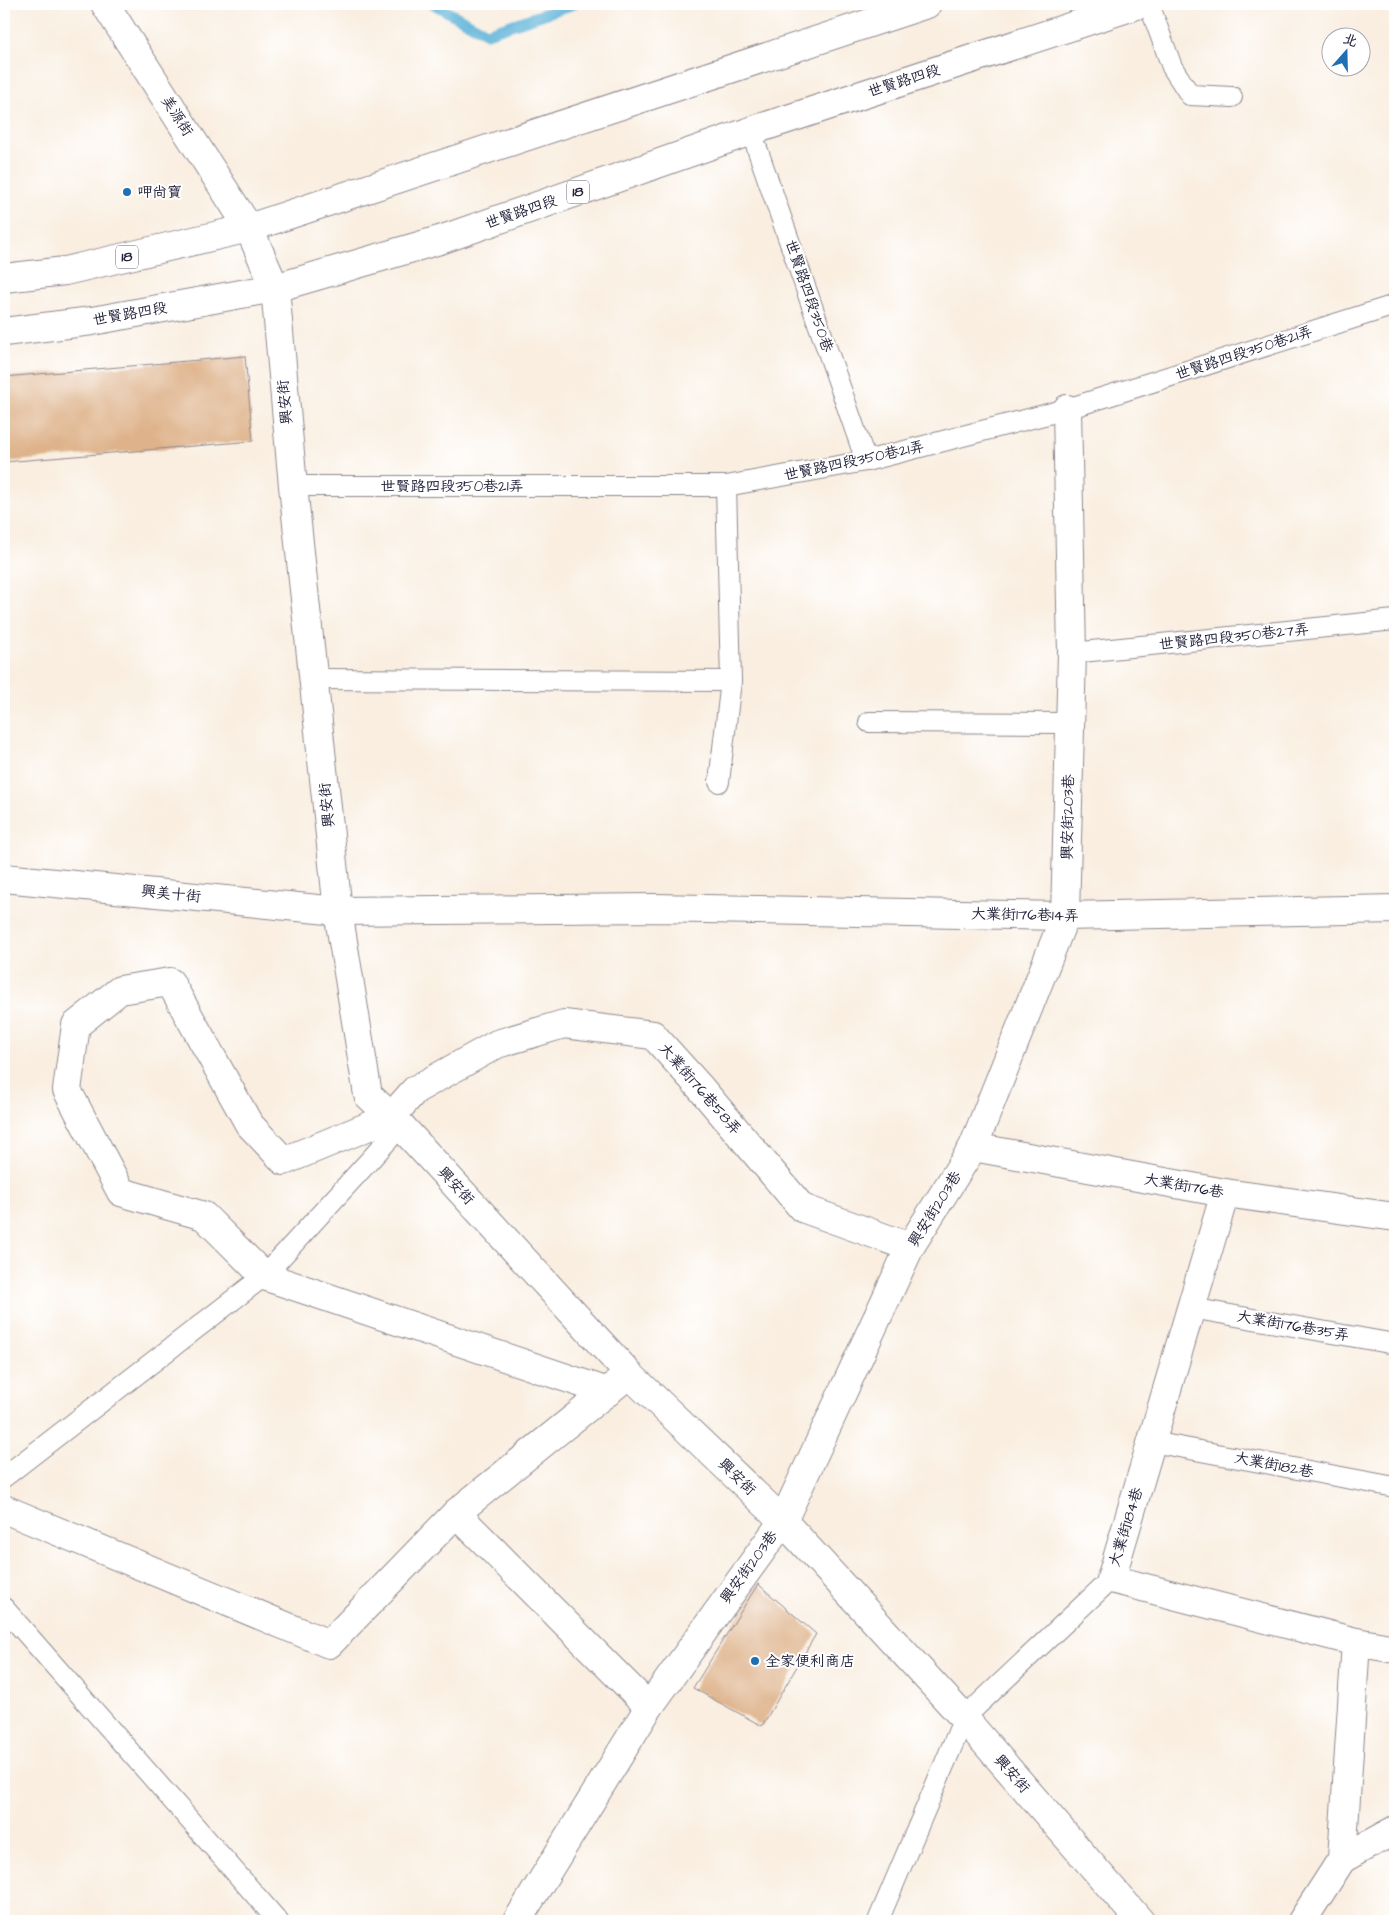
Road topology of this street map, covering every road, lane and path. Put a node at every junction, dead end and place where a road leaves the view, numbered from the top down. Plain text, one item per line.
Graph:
1 (105, 4) edge
2 (927, 4) edge
3 (1140, 4) edge
4 (1149, 4) edge
5 (1232, 97) dead end
6 (751, 131) junction
7 (249, 228) junction
8 (4, 278) edge
9 (275, 288) junction
10 (1395, 305) edge
11 (4, 332) edge
12 (1067, 409) junction
13 (866, 461) junction
14 (293, 486) junction
15 (726, 486) junction
16 (1395, 620) edge
17 (1072, 653) junction
18 (313, 679) junction
19 (731, 681) junction
20 (869, 722) dead end
21 (1070, 723) junction
22 (719, 782) dead end
23 (4, 878) edge
24 (654, 908) joint
25 (1395, 908) edge
26 (338, 911) junction
27 (1065, 916) junction
28 (396, 1122) junction
29 (973, 1148) junction
30 (1225, 1193) junction
31 (1395, 1216) edge
32 (910, 1247) junction
33 (264, 1276) junction
34 (1191, 1308) junction
35 (1395, 1344) edge
36 (629, 1374) junction
37 (608, 1392) junction
38 (1152, 1442) junction
39 (4, 1477) edge
40 (1395, 1487) edge
41 (4, 1509) edge
42 (456, 1512) junction
43 (782, 1521) junction
44 (1111, 1578) junction
45 (4, 1608) edge
46 (1356, 1642) junction
47 (1395, 1648) edge
48 (649, 1707) junction
49 (964, 1718) junction
50 (1395, 1830) edge
51 (1342, 1859) junction
52 (278, 1921) edge
53 (517, 1921) edge
54 (878, 1921) edge
55 (1140, 1921) edge
56 (1302, 1921) edge

1 - 7 street, 美源街
2 - 7 street, 18
3 - 6 street, 世賢路四段 / 18
4 - 5 lane
6 - 9 street, 世賢路四段 / 18
6 - 13 lane, 世賢路四段350巷
7 - 8 street, 18
7 - 9 street, 興安街
9 - 11 street, 世賢路四段 / 18
9 - 14 street, 興安街
10 - 12 lane, 世賢路四段350巷21弄
12 - 13 lane, 世賢路四段350巷21弄
12 - 17 street, 興安街203巷
13 - 15 lane, 世賢路四段350巷21弄
14 - 15 lane, 世賢路四段350巷21弄
14 - 18 street, 興安街
15 - 19 lane
16 - 17 lane, 世賢路四段350巷27弄
17 - 21 street, 興安街203巷
18 - 19 lane
18 - 26 street, 興安街
19 - 22 lane
20 - 21 lane
21 - 27 street, 興安街203巷
23 - 26 street, 興美十街
24 - 26 street, 興美十街
24 - 27 street, 大業街176巷14弄
25 - 27 street, 大業街176巷14弄
26 - 28 street, 興安街
27 - 29 street, 興安街203巷
28 - 32 street, 大業街176巷58弄
28 - 33 lane
28 - 33 street
28 - 36 street, 興安街
29 - 30 street, 大業街176巷
29 - 32 street, 興安街203巷
30 - 31 street, 大業街176巷
30 - 34 street, 大業街184巷
32 - 43 street, 興安街203巷
33 - 37 street
33 - 39 lane
34 - 35 lane, 大業街176巷35弄
34 - 38 street, 大業街184巷
36 - 37 street
36 - 43 street, 興安街
37 - 42 street
38 - 40 lane, 大業街182巷
38 - 44 street, 大業街184巷
41 - 42 street
42 - 48 street
43 - 48 street, 興安街203巷
43 - 49 street, 興安街
44 - 46 street, 大業街184巷
44 - 49 lane
45 - 52 lane
46 - 47 street, 大業街184巷
46 - 51 street
48 - 53 street, 興安街203巷
49 - 54 lane
49 - 55 street, 興安街
50 - 51 street
51 - 56 street

